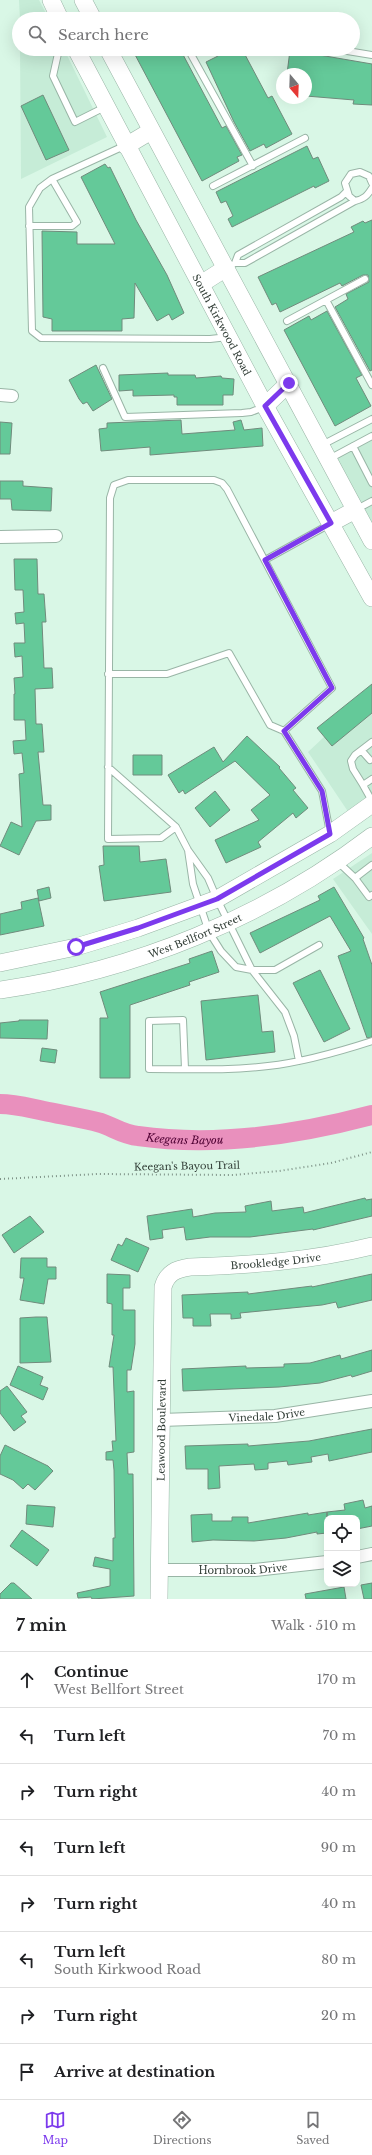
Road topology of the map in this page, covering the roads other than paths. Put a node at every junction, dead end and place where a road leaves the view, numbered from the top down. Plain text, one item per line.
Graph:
1 (50, 0) edge
2 (83, 0) edge
3 (56, 12) edge
4 (89, 12) edge
5 (360, 53) edge
6 (372, 55) edge
7 (57, 56) edge
8 (80, 56) edge
9 (112, 56) edge
10 (192, 56) edge
11 (106, 106) junction
12 (151, 131) junction
13 (305, 138) dead end
14 (126, 146) junction
15 (253, 166) junction
16 (52, 179) junction
17 (372, 183) edge
18 (213, 186) dead end
19 (372, 188) edge
20 (347, 191) junction
21 (355, 201) junction
22 (29, 226) junction
23 (231, 265) junction
24 (365, 279) dead end
25 (201, 284) junction
26 (326, 300) junction
27 (287, 321) dead end
28 (229, 337) junction
29 (104, 368) dead end
30 (289, 383) junction
31 (372, 385) edge
32 (265, 406) junction
33 (372, 419) edge
34 (372, 436) edge
35 (353, 446) junction
36 (326, 452) junction
37 (372, 483) edge
38 (372, 501) edge
39 (355, 510) junction
40 (331, 523) junction
41 (0, 536) edge
42 (56, 536) dead end
43 (372, 541) edge
44 (265, 560) junction
45 (372, 598) edge
46 (108, 674) junction
47 (284, 731) junction
48 (371, 745) edge
49 (362, 751) junction
50 (370, 760) dead end
51 (108, 767) junction
52 (372, 779) edge
53 (363, 785) junction
54 (372, 802) edge
55 (176, 827) junction
56 (330, 834) junction
57 (372, 836) edge
58 (188, 850) junction
59 (338, 861) junction
60 (370, 869) edge
61 (355, 878) junction
62 (372, 895) edge
63 (217, 899) junction
64 (200, 906) junction
65 (229, 923) junction
66 (209, 932) junction
67 (319, 945) dead end
68 (76, 947) junction
69 (0, 963) edge
70 (252, 970) junction
71 (82, 973) junction
72 (0, 990) edge
73 (372, 1041) edge
74 (298, 1061) junction
75 (184, 1069) junction
76 (372, 1246) edge
77 (179, 1269) joint
78 (372, 1401) edge
79 (161, 1420) junction
80 (372, 1554) edge
81 (360, 1556) edge
82 (324, 1562) edge
83 (159, 1570) junction
84 (159, 1599) edge

1 - 3 main road
2 - 4 main road
5 - 6 lane
7 - 11 lane
8 - 11 main road, South Kirkwood Road
9 - 12 main road
10 - 15 lane
11 - 14 main road, South Kirkwood Road
12 - 14 main road
12 - 23 main road
13 - 15 lane
14 - 16 lane
14 - 25 main road, South Kirkwood Road
15 - 18 lane
16 - 22 lane
16 - 22 lane
17 - 20 lane
19 - 21 lane
20 - 21 lane
20 - 23 lane
21 - 23 lane
22 - 28 lane
23 - 25 main road
23 - 30 main road
24 - 26 lane
25 - 28 main road, South Kirkwood Road
26 - 27 lane
26 - 31 lane
28 - 32 main road, South Kirkwood Road
29 - 32 lane
30 - 32 main road
30 - 36 main road
32 - 40 main road, South Kirkwood Road
33 - 36 lane
34 - 35 lane
35 - 36 lane
35 - 37 lane
36 - 39 main road
38 - 39 lane
39 - 40 main road
39 - 43 main road
40 - 44 lane
40 - 45 main road, South Kirkwood Road
41 - 42 street
44 - 46 lane
44 - 47 lane
46 - 47 lane
46 - 51 lane
47 - 56 lane
48 - 49 lane
49 - 50 lane
49 - 53 lane
51 - 55 lane
51 - 55 lane
52 - 53 lane
53 - 54 lane
54 - 56 main road
55 - 58 lane
56 - 63 main road
57 - 59 main road, West Bellfort Street
58 - 63 lane
58 - 64 lane
59 - 61 lane
59 - 65 main road, West Bellfort Street
60 - 61 lane
61 - 62 lane
63 - 64 main road
63 - 65 lane
64 - 66 lane
64 - 68 main road
65 - 66 main road, West Bellfort Street
65 - 70 lane
66 - 70 lane
66 - 71 main road, West Bellfort Street
67 - 70 lane
68 - 69 main road
68 - 71 main road
70 - 74 lane
71 - 72 main road, West Bellfort Street
73 - 74 lane
74 - 75 lane
75 - 75 lane
76 - 77 main road, Brookledge Drive
77 - 79 main road, Leawood Boulevard
78 - 79 street, Vinedale Drive
79 - 83 main road, Leawood Boulevard
80 - 81 street
82 - 83 street, Hornbrook Drive
83 - 84 main road, Leawood Boulevard

